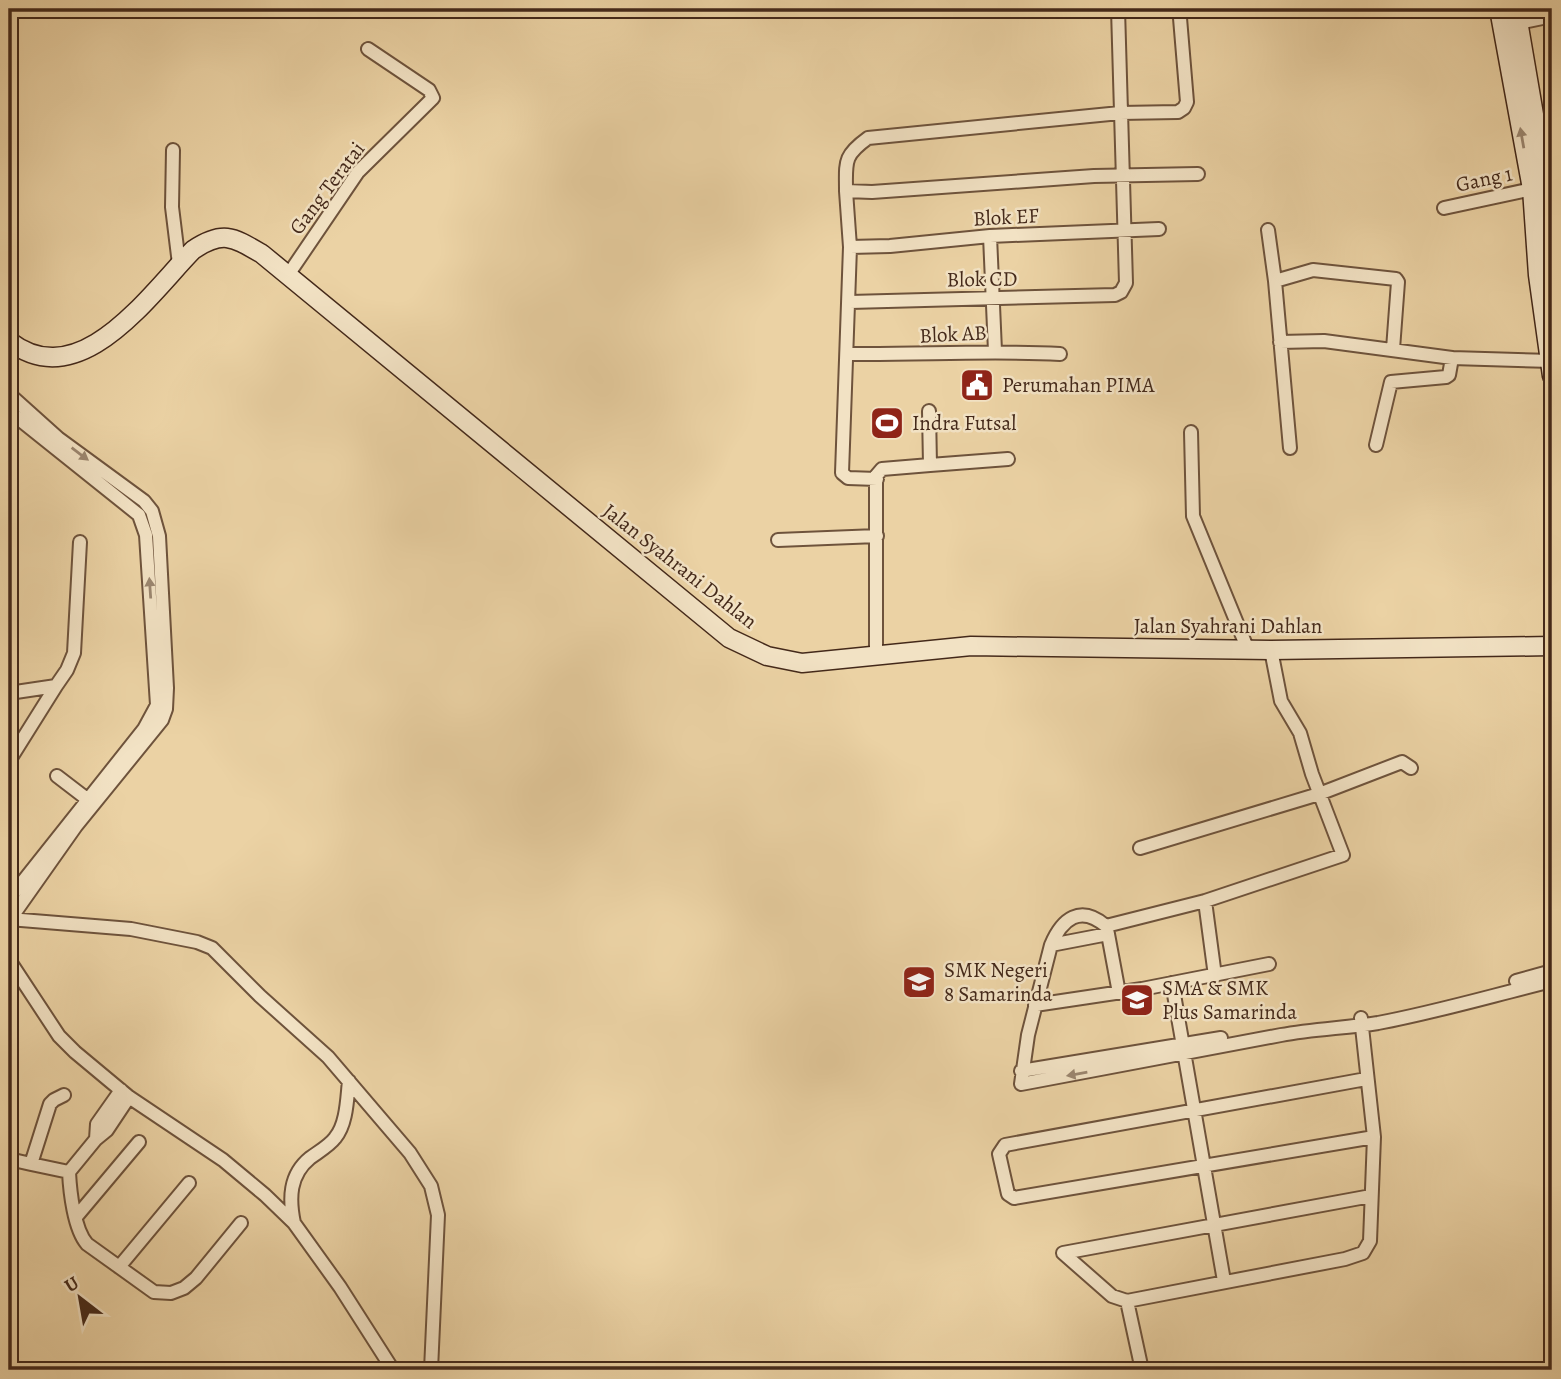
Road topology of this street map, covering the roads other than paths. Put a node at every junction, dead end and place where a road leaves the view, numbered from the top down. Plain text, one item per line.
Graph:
1 (1118, 9) edge
2 (1499, 9) edge
3 (1517, 16) edge
4 (1552, 16) edge
5 (1180, 18) dead end
6 (1514, 45) junction
7 (368, 50) dead end
8 (1120, 113) junction
9 (173, 150) dead end
10 (1198, 174) dead end
11 (1122, 176) junction
12 (1532, 189) junction
13 (846, 191) junction
14 (1444, 208) dead end
15 (1552, 220) edge
16 (1158, 229) dead end
17 (1268, 230) dead end
18 (1124, 232) junction
19 (990, 236) junction
20 (850, 247) junction
21 (179, 264) junction
22 (288, 275) junction
23 (1275, 281) junction
24 (991, 297) junction
25 (850, 302) junction
26 (9, 341) edge
27 (1280, 342) junction
28 (1393, 349) junction
29 (995, 351) junction
30 (848, 354) junction
31 (1060, 354) dead end
32 (1452, 358) junction
33 (1552, 366) edge
34 (9, 394) edge
35 (9, 411) edge
36 (929, 411) dead end
37 (1191, 432) dead end
38 (1376, 445) dead end
39 (1290, 448) dead end
40 (1008, 460) dead end
41 (930, 465) junction
42 (877, 479) junction
43 (877, 536) junction
44 (778, 540) dead end
45 (80, 542) dead end
46 (1552, 646) edge
47 (1248, 650) junction
48 (1271, 654) junction
49 (876, 657) junction
50 (56, 686) junction
51 (9, 693) edge
52 (9, 761) edge
53 (1411, 768) dead end
54 (57, 776) dead end
55 (1319, 794) junction
56 (87, 799) junction
57 (1140, 848) dead end
58 (9, 900) edge
59 (1205, 901) junction
60 (9, 920) edge
61 (1107, 930) junction
62 (1051, 945) junction
63 (9, 960) edge
64 (1269, 964) dead end
65 (1552, 971) edge
66 (1215, 975) junction
67 (1552, 981) edge
68 (1172, 983) junction
69 (1119, 993) junction
70 (1035, 1005) junction
71 (1361, 1022) junction
72 (1182, 1050) junction
73 (1366, 1079) junction
74 (349, 1080) junction
75 (125, 1093) junction
76 (64, 1095) dead end
77 (1194, 1110) junction
78 (1374, 1137) junction
79 (139, 1142) dead end
80 (9, 1159) edge
81 (31, 1164) junction
82 (1204, 1166) junction
83 (69, 1172) junction
84 (188, 1183) dead end
85 (1371, 1196) junction
86 (76, 1217) junction
87 (241, 1223) dead end
88 (294, 1223) junction
89 (1214, 1226) junction
90 (119, 1267) junction
91 (1224, 1281) junction
92 (1127, 1301) junction
93 (393, 1370) edge
94 (431, 1370) edge
95 (1142, 1370) edge

1 - 8 street
2 - 6 street
3 - 4 street
3 - 6 street
5 - 8 street
12 -> 6 street
6 - 15 street
7 - 22 street, Gang Teratai
8 - 11 street
8 - 13 street
9 - 21 street
10 - 11 street
11 - 13 street
11 - 18 street
12 - 14 street, Gang 1
12 - 33 street
13 - 20 street
16 - 18 street, Blok EF
17 - 23 street
18 - 19 street, Blok EF
18 - 24 street, Blok CD
19 - 20 street, Blok EF
19 - 24 street
20 - 25 street
21 - 22 street, Jalan Syahrani Dahlan
21 - 26 street, Jalan Syahrani Dahlan
22 - 49 street, Jalan Syahrani Dahlan
23 - 27 street
23 - 28 street
24 - 25 street, Blok CD
24 - 29 street
25 - 30 street
27 - 28 street
27 - 39 street
28 - 32 street
29 - 30 street, Blok AB
29 - 31 street, Blok AB
30 - 42 street
32 - 33 street
32 - 38 street
34 -> 60 street
56 -> 35 street
36 - 41 street
37 - 47 street
40 - 41 street
41 - 42 street
42 - 43 street
43 - 44 street
43 - 49 street
45 - 50 street
46 - 48 street, Jalan Syahrani Dahlan
47 - 48 street, Jalan Syahrani Dahlan
47 - 49 street, Jalan Syahrani Dahlan
48 - 55 street
50 - 51 street
50 - 52 street
53 - 55 street
54 - 56 street
55 - 57 street
55 - 59 street
56 - 58 street
59 - 61 street
59 - 66 street
60 - 74 street
61 - 62 street
61 - 62 street
61 - 69 street
62 - 70 street
63 - 75 street
64 - 66 street
65 - 71 street
66 - 68 street
67 - 71 street
68 - 69 street
68 - 72 street
69 - 70 street
70 - 72 street
71 - 72 street
71 - 73 street
72 - 77 street
73 - 77 street
73 - 78 street
74 - 88 street
74 - 94 street
75 - 83 street
75 - 88 street
76 - 81 street
77 - 82 street
77 - 82 street
78 - 82 street
78 - 85 street
79 - 86 street
80 - 81 street
81 - 83 street
82 - 89 street
83 - 86 street
84 - 90 street
85 - 89 street
85 - 91 street
86 - 90 street
87 - 90 street
88 - 93 street
89 - 91 street
89 - 92 street
91 - 92 street
92 - 95 street

